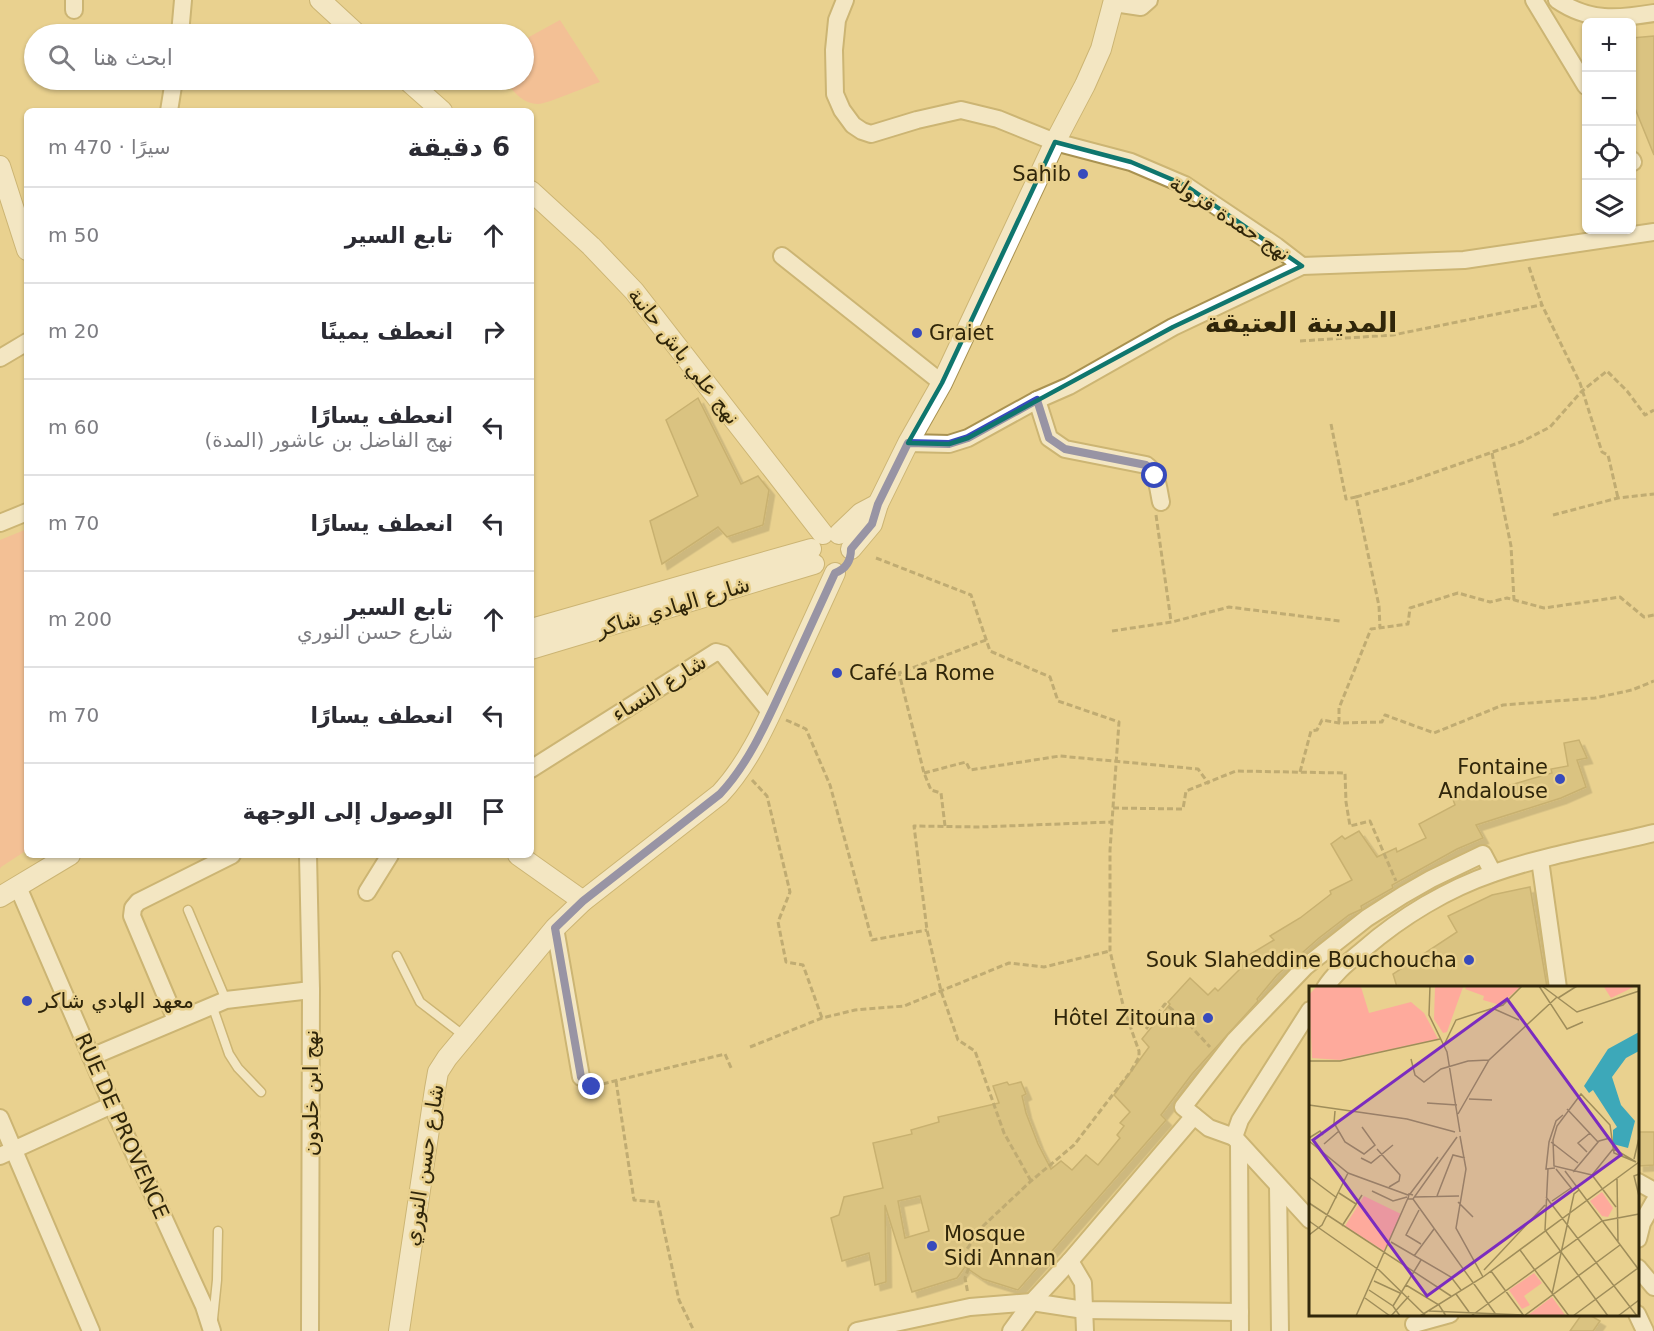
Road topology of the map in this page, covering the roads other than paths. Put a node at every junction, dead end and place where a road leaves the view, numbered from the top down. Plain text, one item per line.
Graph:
1 (183, 0) edge
2 (320, 0) edge
3 (845, 0) edge
4 (1149, 0) edge
5 (1534, 0) edge
6 (1557, 0) edge
7 (1114, 2) edge
8 (1654, 13) edge
9 (181, 24) edge
10 (346, 24) edge
11 (1582, 78) edge
12 (172, 90) edge
13 (418, 90) edge
14 (169, 108) edge
15 (439, 108) edge
16 (1055, 142) junction
17 (0, 166) edge
18 (534, 194) edge
19 (1654, 232) edge
20 (24, 241) edge
21 (782, 256) dead end
22 (1302, 266) junction
23 (24, 344) edge
24 (0, 358) edge
25 (942, 383) junction
26 (1037, 400) junction
27 (908, 443) junction
28 (1161, 502) road end
29 (24, 513) edge
30 (0, 523) edge
31 (827, 546) junction
32 (835, 573) junction
33 (534, 628) edge
34 (534, 648) edge
35 (771, 713) junction
36 (534, 767) edge
37 (1654, 833) edge
38 (65, 858) edge
39 (226, 858) edge
40 (308, 858) edge
41 (388, 858) edge
42 (522, 858) edge
43 (1540, 860) junction
44 (1493, 873) junction
45 (18, 887) junction
46 (367, 892) dead end
47 (0, 897) edge
48 (583, 901) junction
49 (188, 910) dead end
50 (555, 928) junction
51 (397, 956) dead end
52 (1305, 968) junction
53 (1328, 986) edge
54 (1558, 986) edge
55 (311, 990) junction
56 (219, 1002) junction
57 (1309, 1013) edge
58 (176, 1020) junction
59 (463, 1035) junction
60 (91, 1057) junction
61 (581, 1077) road end
62 (261, 1092) dead end
63 (112, 1105) junction
64 (1188, 1112) junction
65 (0, 1118) edge
66 (1237, 1140) junction
67 (7, 1154) edge
68 (1639, 1183) edge
69 (1278, 1186) junction
70 (1654, 1191) edge
71 (1654, 1202) edge
72 (1309, 1218) edge
73 (218, 1231) dead end
74 (1639, 1235) edge
75 (1070, 1261) junction
76 (1639, 1272) edge
77 (1654, 1287) edge
78 (1032, 1302) junction
79 (1084, 1310) junction
80 (1240, 1312) junction
81 (1441, 1316) edge
82 (1638, 1316) edge
83 (1410, 1323) edge
84 (212, 1328) edge
85 (91, 1331) edge
86 (310, 1331) edge
87 (399, 1331) edge
88 (857, 1331) edge
89 (1011, 1331) edge
90 (1085, 1331) edge
91 (1240, 1331) edge
92 (1280, 1331) edge
93 (1645, 1331) edge

1 - 9 street
2 - 10 street
3 - 16 street, نهج حمدة قزولة
4 - 7 street
5 - 11 street
6 - 8 street
7 - 16 street, شارع حسن النوري
12 - 14 street
13 - 15 street
16 - 22 street, نهج حمدة قزولة
16 - 25 street, شارع حسن النوري
17 - 20 street
18 - 31 street, نهج علي باش حانبة
19 - 22 street
21 - 25 street
22 - 26 street
23 - 24 street
25 - 27 street, شارع حسن النوري
26 - 27 street
26 - 28 street
27 - 31 street, شارع حسن النوري
29 - 30 street
31 - 32 street
31 - 32 street, شارع حسن النوري
31 - 33 street, شارع الهادي شاكر
31 - 34 street, شارع الهادي شاكر
32 - 35 street, شارع حسن النوري
35 - 36 street, شارع النساء
35 - 48 street, شارع حسن النوري
37 - 43 street
38 - 45 street
39 - 58 street
40 - 55 street, نهج ابن خلدون
41 - 46 street
42 - 48 street
43 - 44 street
43 - 54 street
44 - 52 street
44 - 53 street
45 - 47 street
45 - 60 street, RUE DE PROVENCE
48 - 50 street, شارع حسن النوري
49 - 56 lane
50 - 59 street, شارع حسن النوري
50 - 61 street
51 - 59 lane
52 - 53 street
52 - 64 street
55 - 56 street
55 - 86 street, نهج ابن خلدون
56 - 58 street
56 - 62 lane
57 - 66 street
58 - 60 street
59 - 87 street, شارع حسن النوري
60 - 63 street, RUE DE PROVENCE
63 - 67 street
63 - 84 street, RUE DE PROVENCE
64 - 66 street
64 - 75 street
65 - 67 street
66 - 69 street
66 - 80 street
67 - 85 street
68 - 70 street
69 - 72 street
69 - 92 street
71 - 74 street
73 - 84 lane
75 - 78 street
75 - 79 street
76 - 77 street
78 - 79 street
78 - 88 street
78 - 89 street
79 - 80 street
79 - 90 street
80 - 91 street
81 - 83 street
82 - 93 street

